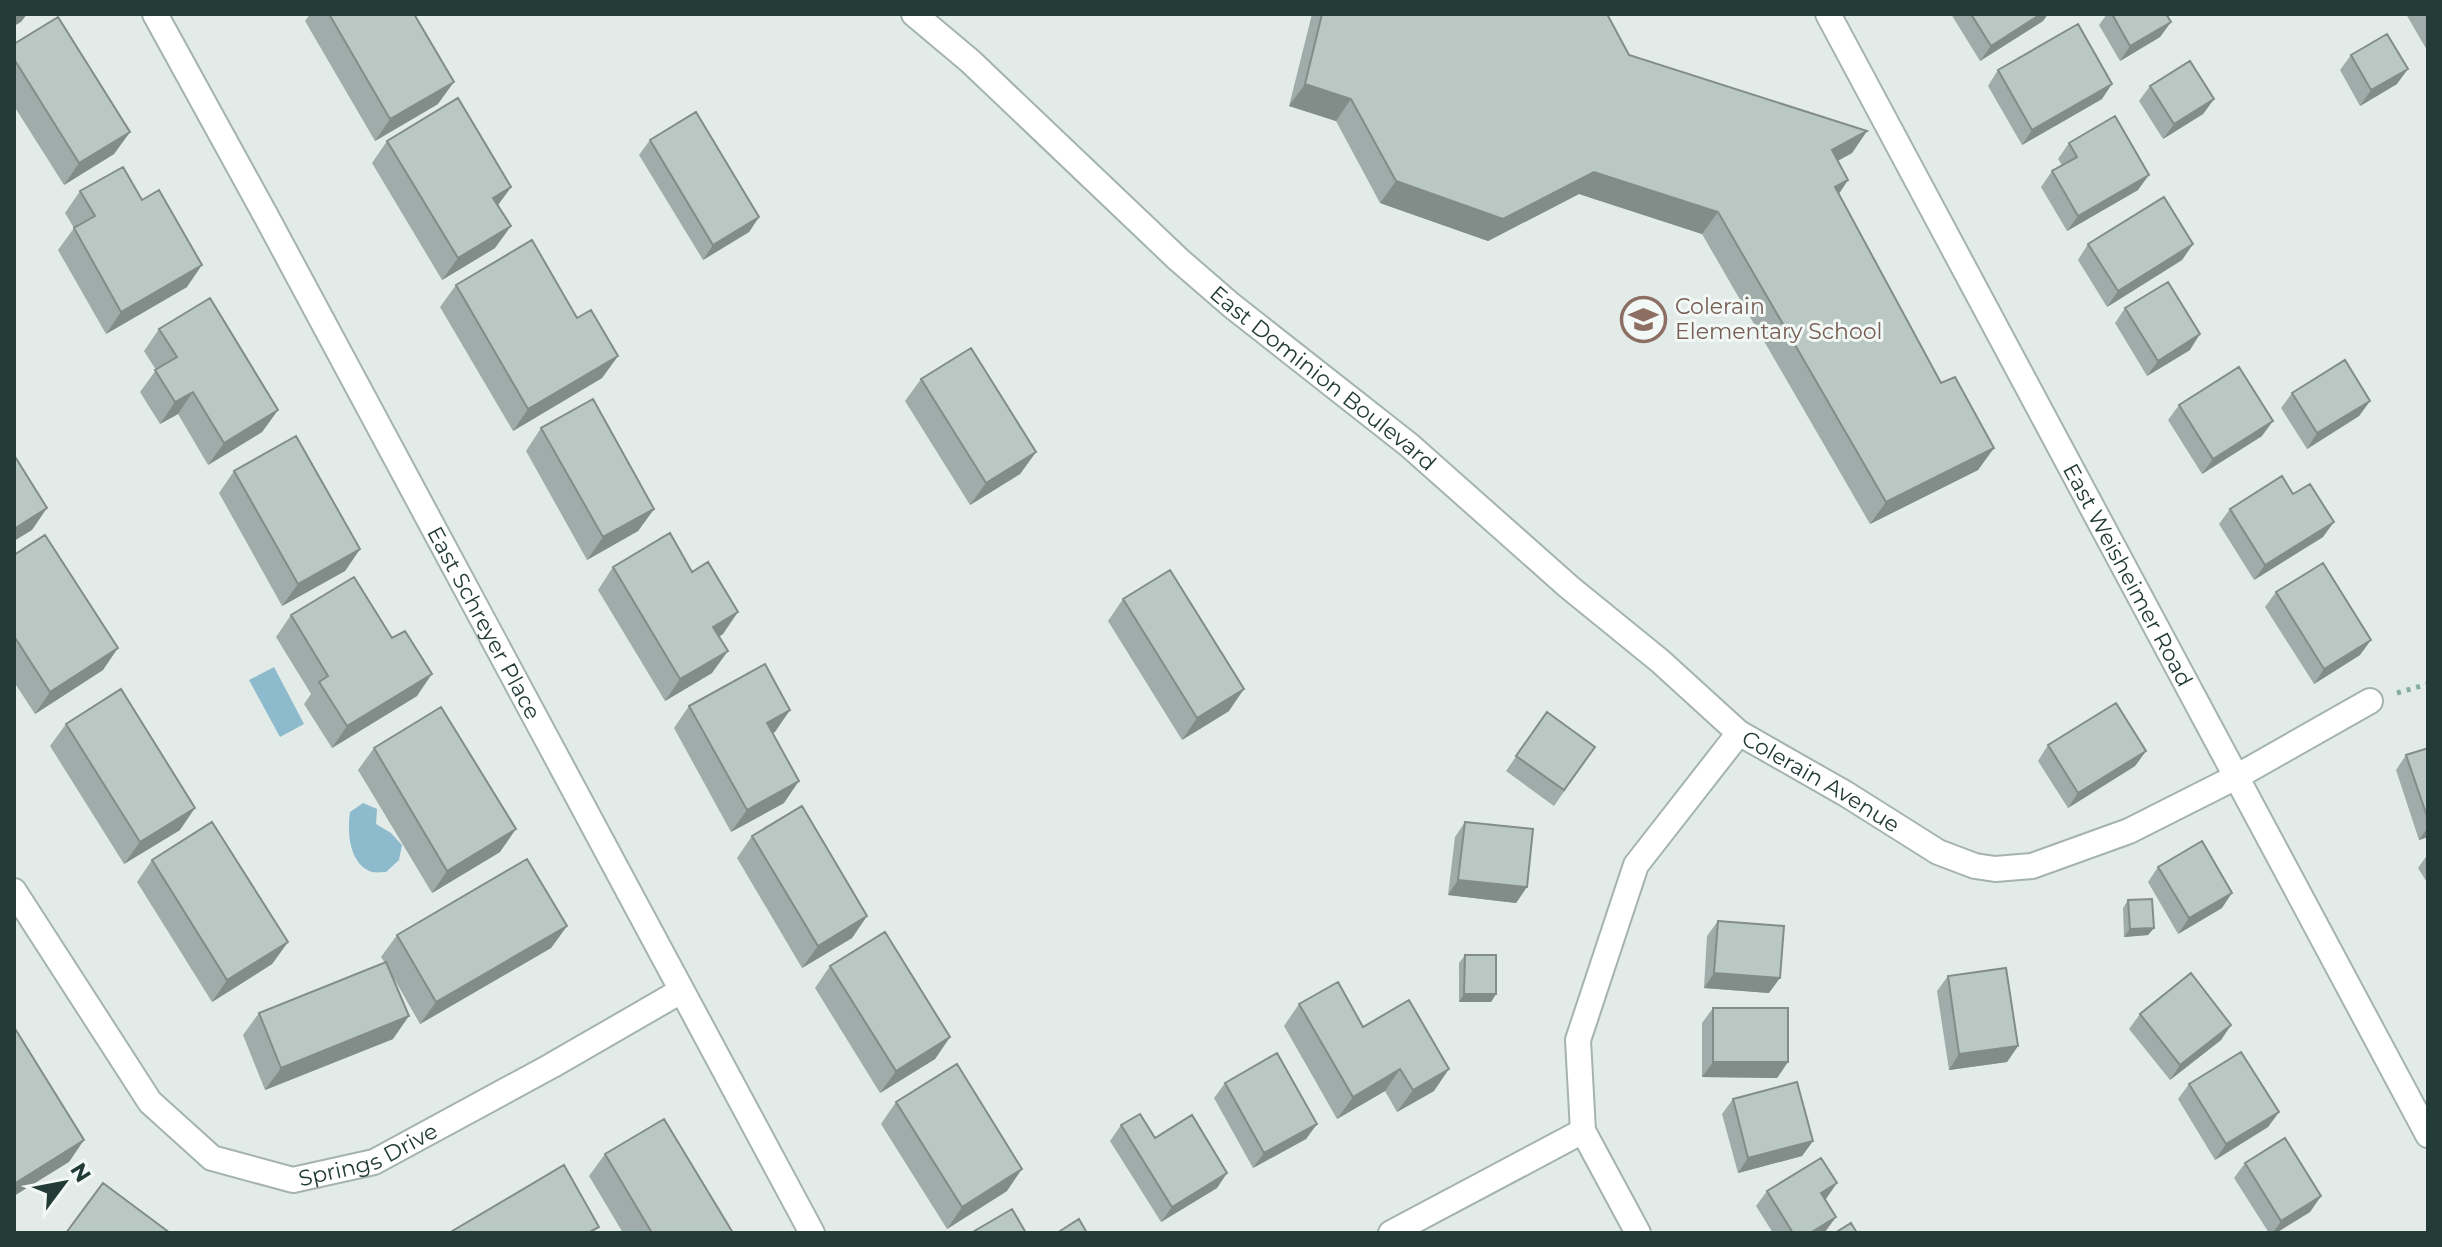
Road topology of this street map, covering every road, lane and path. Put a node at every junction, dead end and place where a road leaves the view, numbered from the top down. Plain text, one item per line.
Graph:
1 (155, 14) edge
2 (914, 14) edge
3 (1828, 14) edge
4 (2370, 701) dead end
5 (1739, 733) junction
6 (2236, 777) junction
7 (14, 891) edge
8 (681, 991) junction
9 (1583, 1131) junction
10 (2428, 1135) edge
11 (812, 1233) edge
12 (1391, 1233) edge
13 (1638, 1233) edge

1 - 8 street, East Schreyer Place
2 - 5 street, East Dominion Boulevard
3 - 6 street, East Weisheimer Road
4 - 6 street, Colerain Avenue
5 - 6 street, Colerain Avenue
5 - 9 street, Colerain Avenue
6 - 10 street, East Weisheimer Road
7 - 8 street, Springs Drive
8 - 11 street, East Schreyer Place
9 - 12 street
9 - 13 street

